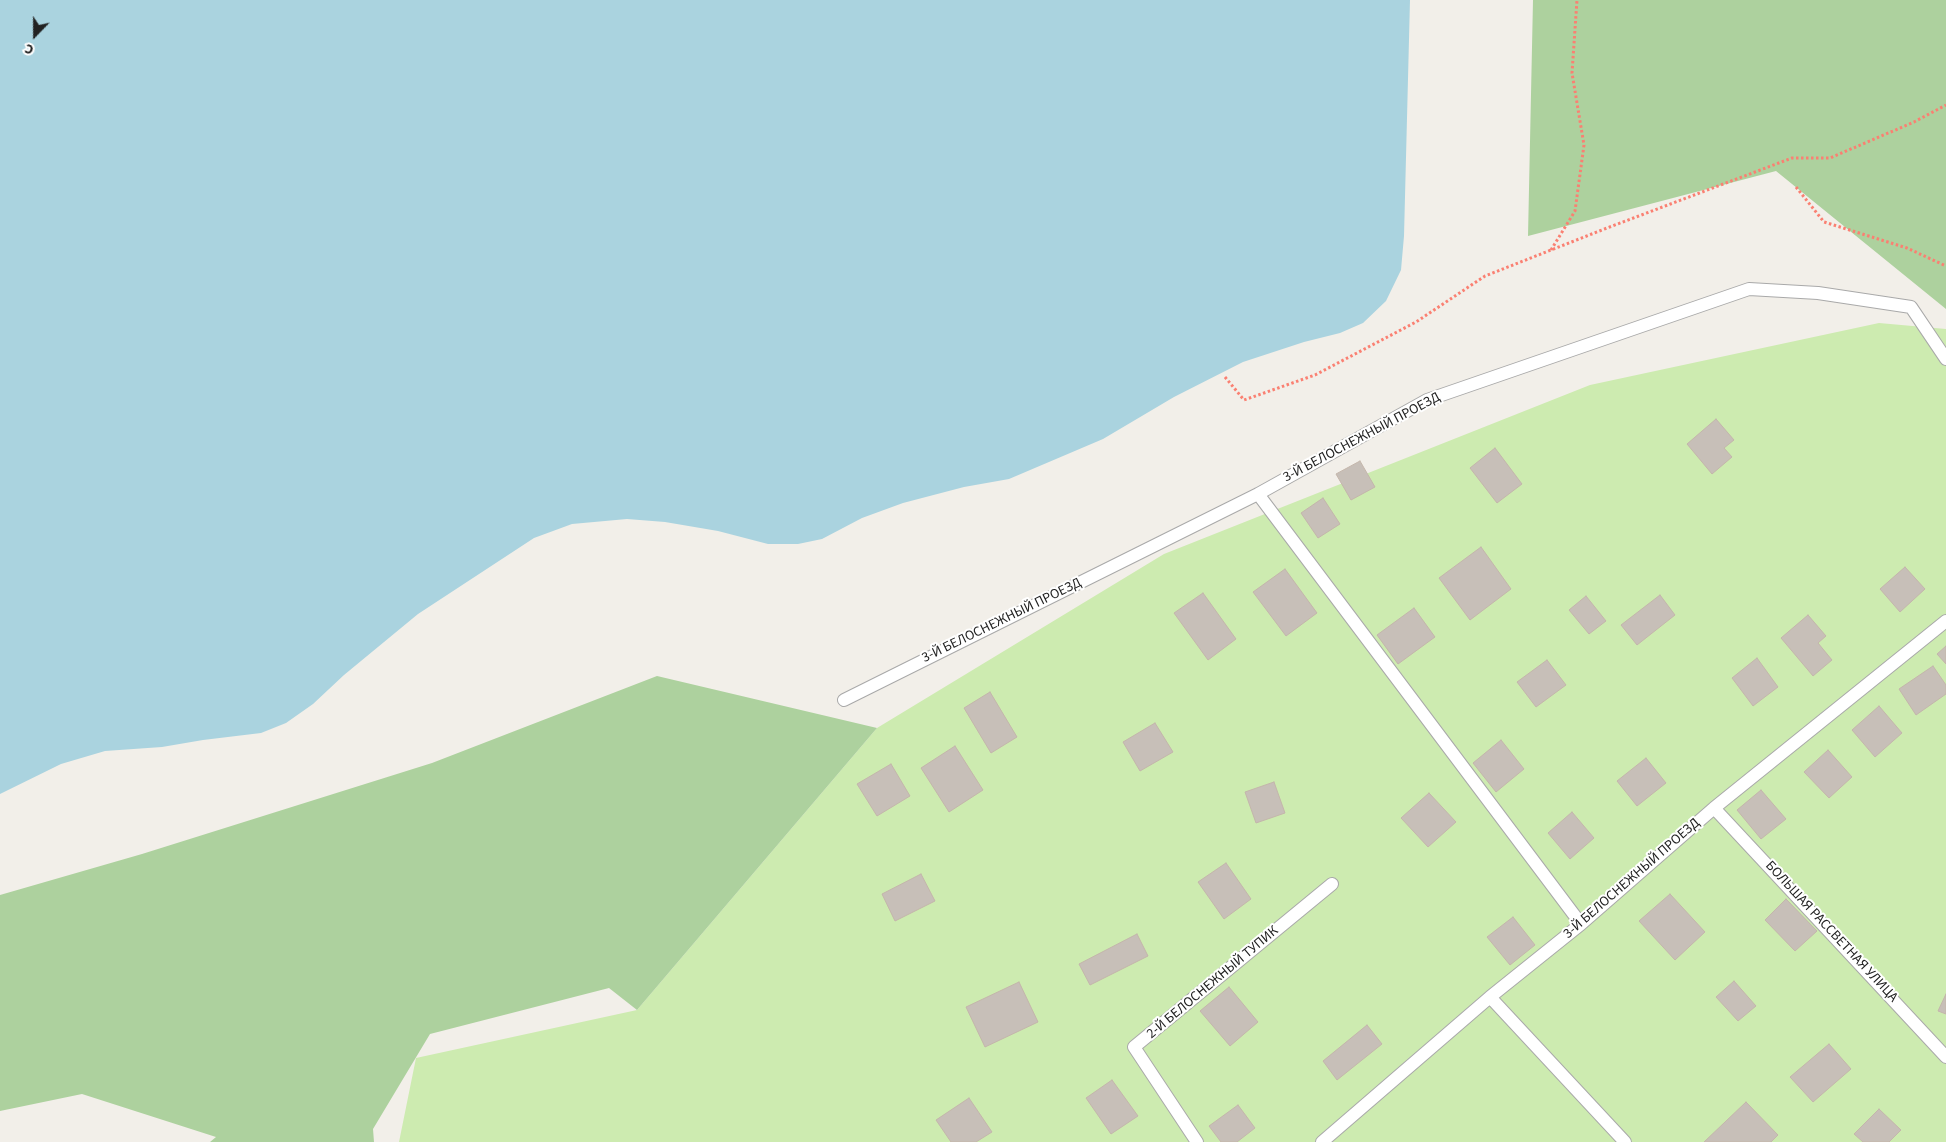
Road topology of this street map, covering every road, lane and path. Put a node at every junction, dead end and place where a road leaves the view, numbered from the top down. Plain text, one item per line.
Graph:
1 (1577, 0) edge
2 (1946, 105) edge
3 (1796, 187) dead end
4 (1550, 251) junction
5 (1946, 266) edge
6 (1946, 358) edge
7 (1225, 377) dead end
8 (1258, 494) junction
9 (1946, 620) edge
10 (844, 700) dead end
11 (1714, 808) junction
12 (1332, 884) dead end
13 (1581, 924) junction
14 (1490, 997) junction
15 (1946, 1057) edge
16 (1197, 1142) edge
17 (1322, 1142) edge
18 (1625, 1142) edge

1 - 4 path
2 - 4 path
3 - 5 path
4 - 7 path
6 - 8 lane, 3-Й БЕЛОСНЕЖНЫЙ ПРОЕЗД
8 - 10 lane, 3-Й БЕЛОСНЕЖНЫЙ ПРОЕЗД
8 - 13 lane
9 - 11 lane, 3-Й БЕЛОСНЕЖНЫЙ ПРОЕЗД
11 - 13 lane, 3-Й БЕЛОСНЕЖНЫЙ ПРОЕЗД
11 - 15 lane, БОЛЬШАЯ РАССВЕТНАЯ УЛИЦА
12 - 16 lane, 2-Й БЕЛОСНЕЖНЫЙ ТУПИК
13 - 14 lane, 3-Й БЕЛОСНЕЖНЫЙ ПРОЕЗД
14 - 17 lane, 3-Й БЕЛОСНЕЖНЫЙ ПРОЕЗД
14 - 18 lane

